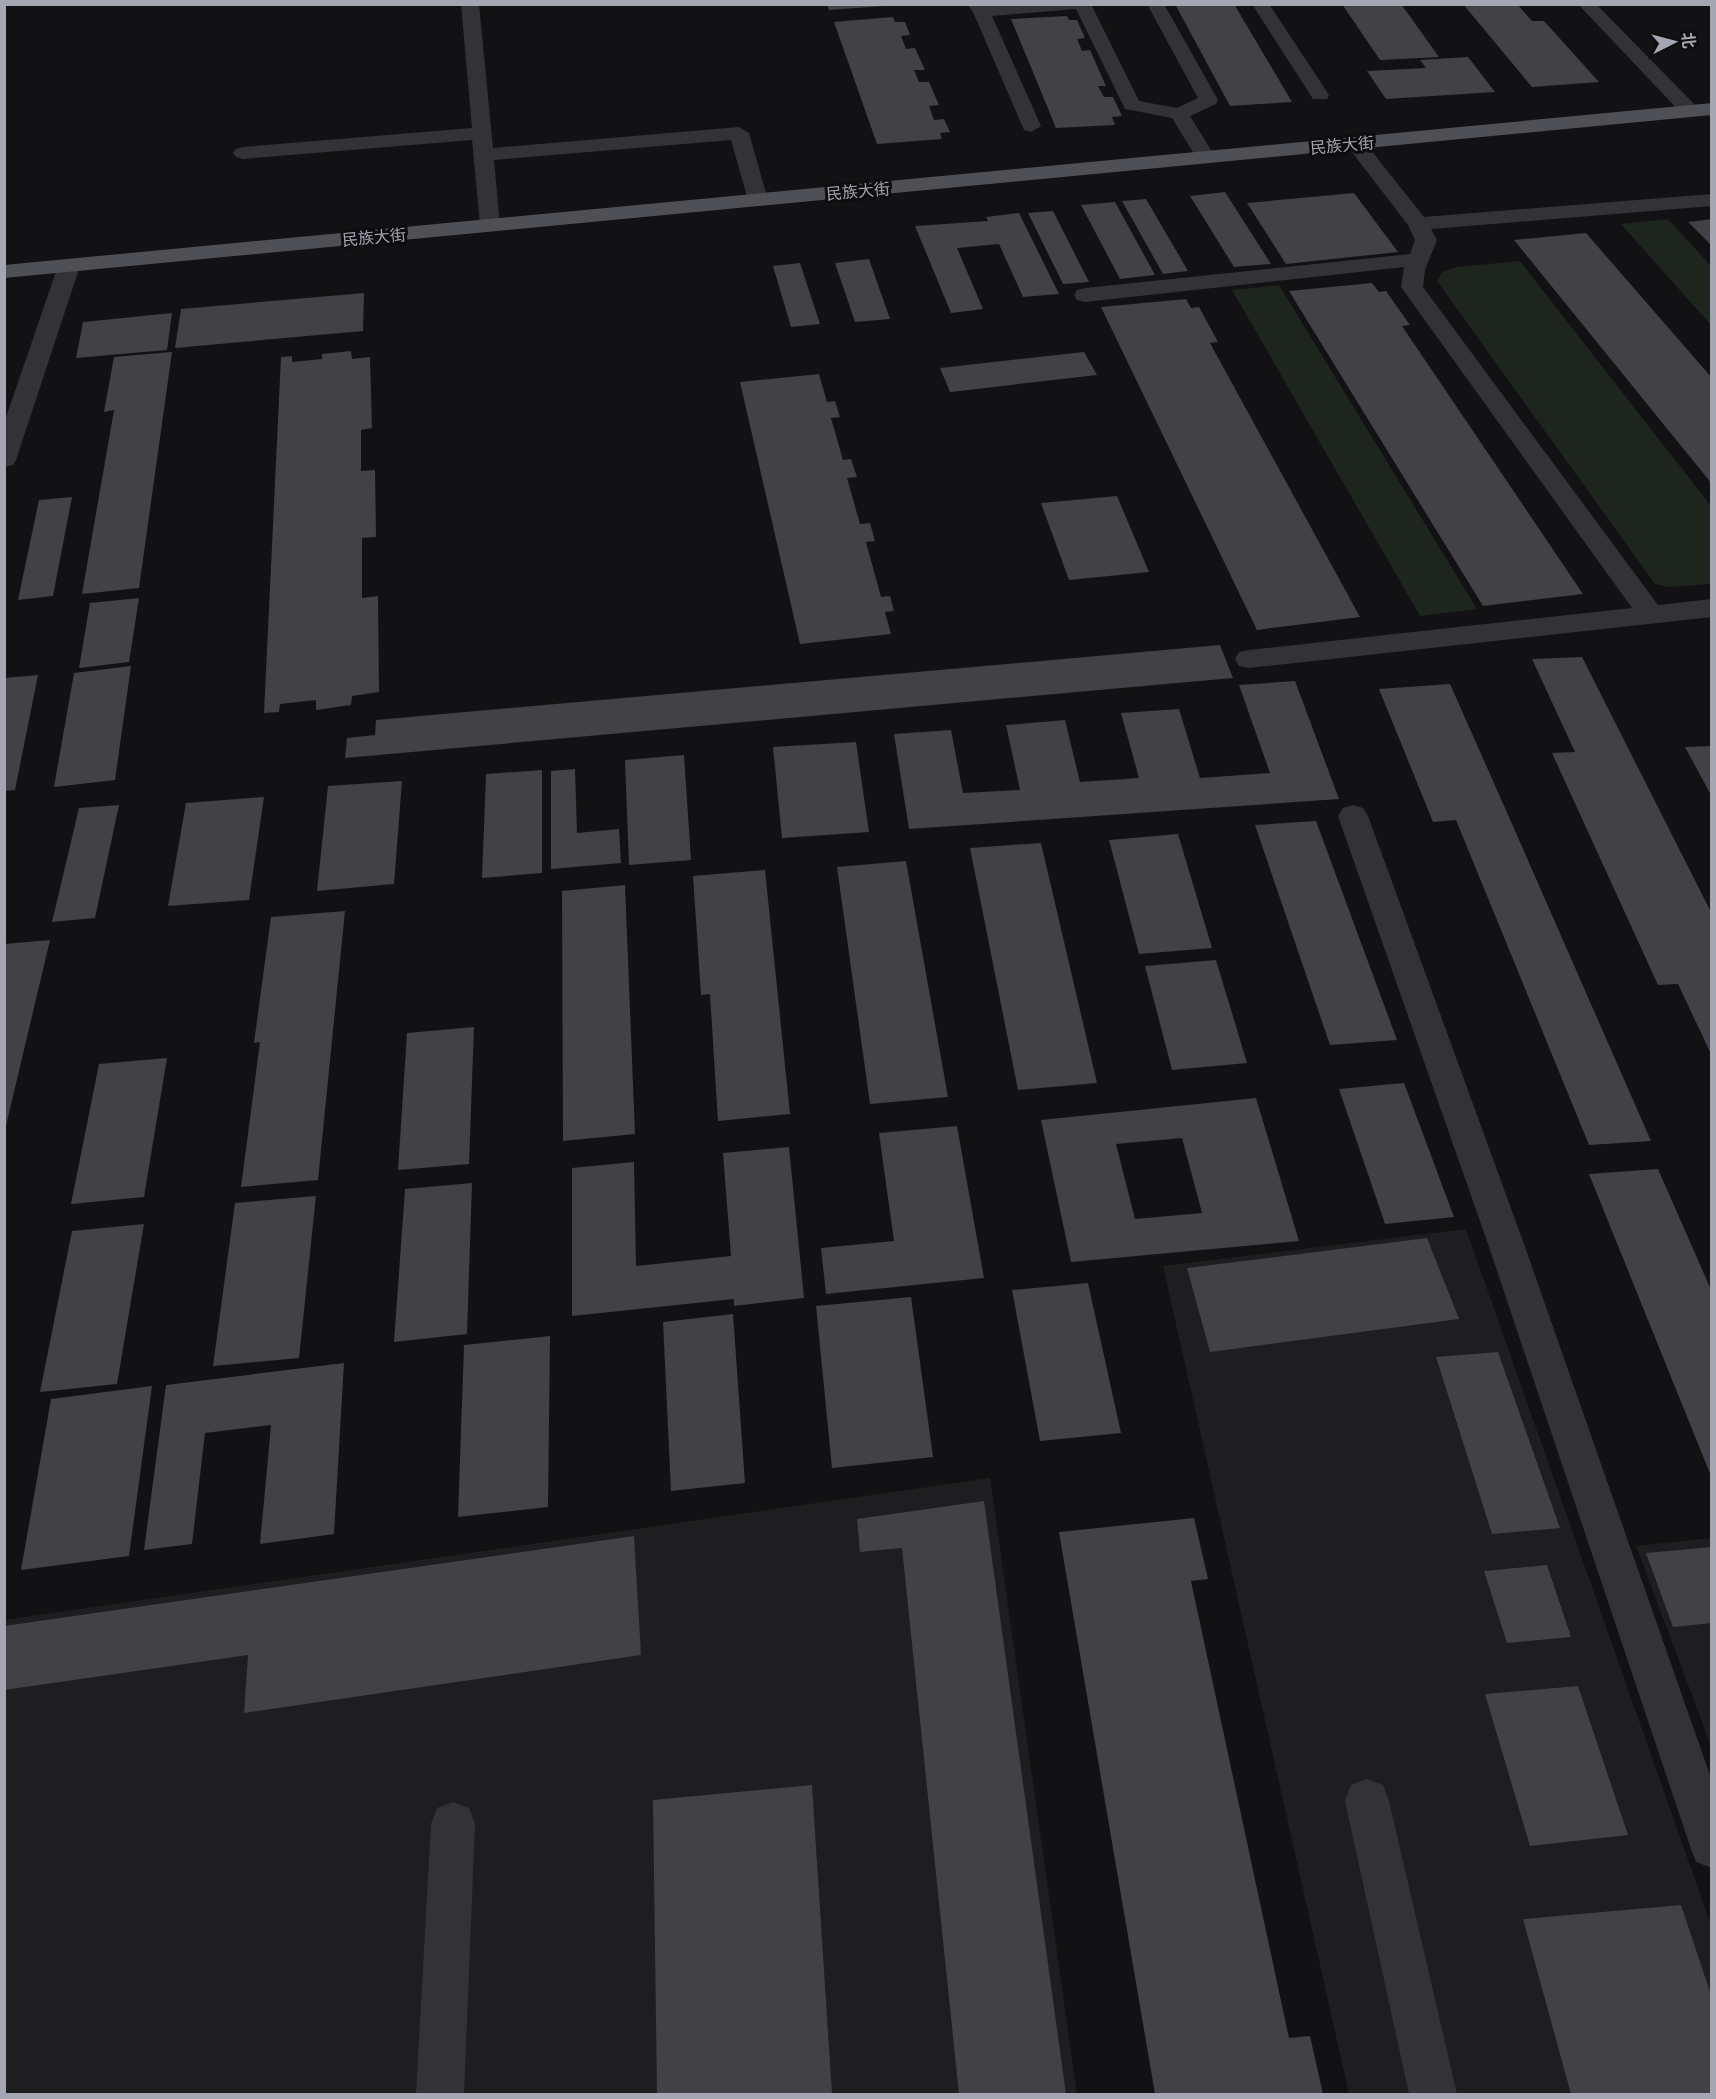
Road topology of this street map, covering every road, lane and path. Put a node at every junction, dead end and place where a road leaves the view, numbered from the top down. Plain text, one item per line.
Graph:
1 (470, 4) edge
2 (1080, 4) edge
3 (1155, 4) edge
4 (1260, 4) edge
5 (1586, 4) edge
6 (978, 8) edge
7 (1320, 95) dead end
8 (1712, 110) edge
9 (1690, 111) junction
10 (1179, 114) junction
11 (1030, 126) dead end
12 (482, 133) junction
13 (1355, 143) junction
14 (243, 153) dead end
15 (483, 155) junction
16 (1206, 158) junction
17 (758, 200) junction
18 (1712, 200) edge
19 (1418, 224) junction
20 (490, 225) junction
21 (1419, 259) junction
22 (69, 266) junction
23 (4, 272) edge
24 (1085, 295) dead end
25 (4, 460) edge
26 (1712, 608) edge
27 (1651, 615) junction
28 (1249, 659) dead end
29 (1353, 816) dead end
30 (1367, 1801) dead end
31 (453, 1824) dead end
32 (1712, 1846) edge
33 (440, 2094) edge
34 (1433, 2094) edge

1 - 12 street
2 - 6 street
2 - 10 street
3 - 10 street
4 - 7 street
5 - 9 street
6 - 11 street
8 - 9 main road, 民族大街
9 - 13 main road, 民族大街
10 - 16 street
12 - 14 street
12 - 15 street
13 - 16 main road, 民族大街
13 - 19 street
15 - 17 street
15 - 20 street
16 - 17 main road, 民族大街
17 - 20 main road, 民族大街
18 - 19 street
19 - 21 street
20 - 22 main road, 民族大街
21 - 24 street
21 - 27 street
22 - 23 main road, 民族大街
22 - 25 street
26 - 27 street
27 - 28 street
29 - 32 street
30 - 34 street
31 - 33 street

